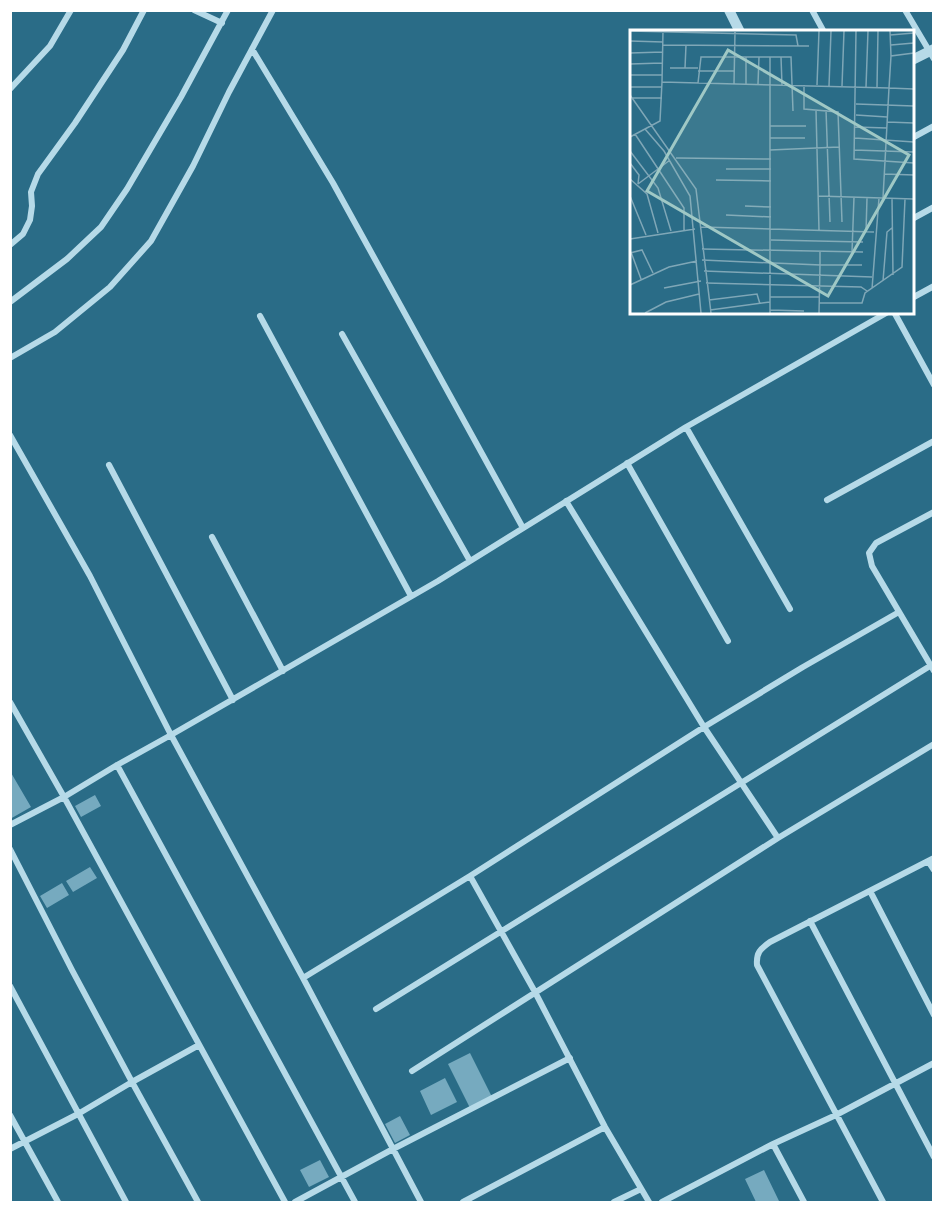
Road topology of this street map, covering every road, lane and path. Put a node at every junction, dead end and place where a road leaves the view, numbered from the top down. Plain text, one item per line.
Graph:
1 (71, 10) edge
2 (144, 10) edge
3 (194, 10) edge
4 (228, 10) edge
5 (273, 10) edge
6 (729, 10) edge
7 (812, 10) edge
8 (905, 10) edge
9 (222, 23) junction
10 (739, 30) edge
11 (823, 30) edge
12 (252, 49) junction
13 (932, 53) edge
14 (914, 59) edge
15 (10, 90) edge
16 (933, 126) edge
17 (914, 137) edge
18 (933, 207) edge
19 (914, 218) edge
20 (10, 245) edge
21 (933, 286) edge
22 (914, 297) edge
23 (10, 302) edge
24 (884, 314) edge
25 (895, 314) edge
26 (260, 316) dead end
27 (342, 334) dead end
28 (10, 358) edge
29 (933, 364) edge
30 (925, 369) junction
31 (933, 385) edge
32 (686, 427) junction
33 (10, 435) edge
34 (933, 441) edge
35 (627, 463) junction
36 (109, 465) dead end
37 (827, 500) dead end
38 (566, 501) junction
39 (933, 512) edge
40 (523, 528) junction
41 (212, 537) dead end
42 (470, 561) junction
43 (411, 596) junction
44 (790, 609) dead end
45 (899, 612) junction
46 (728, 641) dead end
47 (932, 669) edge
48 (283, 671) junction
49 (233, 700) junction
50 (10, 702) edge
51 (704, 727) junction
52 (171, 735) junction
53 (933, 744) edge
54 (117, 765) junction
55 (742, 783) junction
56 (64, 797) junction
57 (10, 825) edge
58 (778, 838) junction
59 (10, 849) edge
60 (931, 859) edge
61 (933, 870) edge
62 (470, 876) junction
63 (870, 891) junction
64 (810, 921) junction
65 (501, 933) junction
66 (303, 978) junction
67 (10, 986) edge
68 (535, 992) junction
69 (376, 1009) dead end
70 (933, 1015) edge
71 (199, 1045) junction
72 (570, 1058) junction
73 (933, 1063) edge
74 (411, 1071) dead end
75 (132, 1082) junction
76 (895, 1083) junction
77 (78, 1114) junction
78 (10, 1115) edge
79 (836, 1115) junction
80 (605, 1127) junction
81 (26, 1141) junction
82 (773, 1144) junction
83 (10, 1149) edge
84 (393, 1149) junction
85 (933, 1158) edge
86 (340, 1176) junction
87 (641, 1189) junction
88 (58, 1203) edge
89 (126, 1203) edge
90 (198, 1203) edge
91 (285, 1203) edge
92 (295, 1203) edge
93 (355, 1203) edge
94 (421, 1203) edge
95 (463, 1203) edge
96 (614, 1203) edge
97 (649, 1203) edge
98 (662, 1203) edge
99 (804, 1203) edge
100 (883, 1203) edge

1 - 15 street
2 - 20 street
3 - 9 street
4 - 9 street
5 - 12 street
6 - 10 street
7 - 11 street
8 - 13 street
9 - 23 street
12 - 28 street
12 - 40 street
13 - 14 street
16 - 17 street
18 - 19 street
21 - 22 street
24 - 32 street
25 - 30 street
26 - 43 street
27 - 42 street
29 - 30 street
30 - 31 street
32 - 35 street
32 - 44 street
33 - 52 street
34 - 37 street
35 - 38 street
35 - 46 street
36 - 49 street
38 - 40 street
38 - 51 street
39 - 45 street
40 - 42 street
41 - 48 street
42 - 43 street
43 - 48 street
45 - 47 street
45 - 51 street
47 - 55 street
48 - 49 street
49 - 52 street
50 - 56 street
51 - 55 street
51 - 62 street
52 - 54 street
52 - 66 street
53 - 58 street
54 - 56 street
54 - 86 street
55 - 58 street
55 - 65 street
56 - 57 street
56 - 71 street
58 - 68 street
59 - 75 street
60 - 61 street
60 - 63 street
62 - 65 street
62 - 66 street
63 - 64 street
63 - 70 street
64 - 76 street
64 - 79 street
65 - 68 street
65 - 69 street
66 - 84 street
67 - 77 street
68 - 72 street
68 - 74 street
71 - 75 street
71 - 91 street
72 - 80 street
72 - 84 street
73 - 76 street
75 - 77 street
75 - 90 street
76 - 79 street
76 - 85 street
77 - 81 street
77 - 89 street
78 - 81 street
79 - 82 street
79 - 100 street
80 - 87 street
80 - 95 street
81 - 83 street
81 - 88 street
82 - 98 street
82 - 99 street
84 - 86 street
84 - 94 street
86 - 92 street
86 - 93 street
87 - 96 street
87 - 97 street

